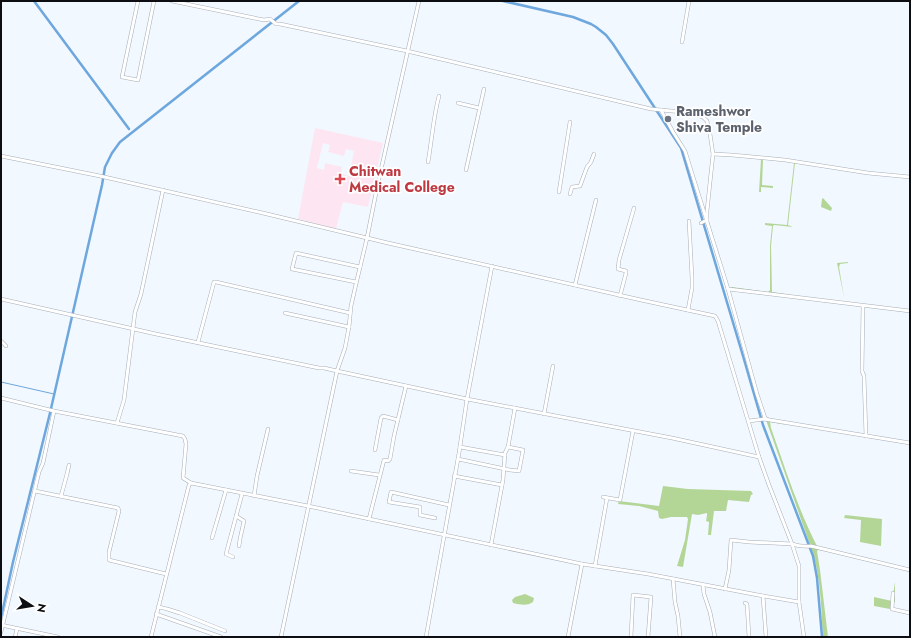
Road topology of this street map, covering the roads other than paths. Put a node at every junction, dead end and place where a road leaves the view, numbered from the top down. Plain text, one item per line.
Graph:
1 (138, 1) edge
2 (154, 1) edge
3 (172, 1) edge
4 (195, 1) edge
5 (419, 1) edge
6 (689, 1) edge
7 (194, 6) junction
8 (682, 42) dead end
9 (407, 51) junction
10 (484, 89) dead end
11 (439, 96) dead end
12 (458, 103) dead end
13 (479, 108) junction
14 (659, 109) junction
15 (570, 122) dead end
16 (594, 154) dead end
17 (713, 154) junction
18 (1, 156) edge
19 (428, 162) dead end
20 (466, 170) dead end
21 (910, 176) edge
22 (163, 190) junction
23 (559, 192) dead end
24 (570, 194) dead end
25 (596, 200) dead end
26 (634, 208) dead end
27 (706, 220) junction
28 (689, 221) dead end
29 (701, 222) dead end
30 (367, 238) junction
31 (492, 266) junction
32 (360, 267) junction
33 (356, 282) junction
34 (575, 285) junction
35 (728, 289) junction
36 (620, 296) junction
37 (1, 299) edge
38 (863, 306) junction
39 (688, 310) junction
40 (910, 311) edge
41 (285, 313) dead end
42 (350, 314) junction
43 (349, 327) junction
44 (133, 329) junction
45 (1, 342) edge
46 (198, 342) junction
47 (6, 346) dead end
48 (553, 366) dead end
49 (337, 371) junction
50 (406, 386) junction
51 (1, 398) edge
52 (467, 399) junction
53 (515, 408) junction
54 (51, 410) junction
55 (544, 414) junction
56 (398, 420) junction
57 (766, 420) junction
58 (748, 421) junction
59 (117, 423) junction
60 (268, 429) dead end
61 (633, 431) junction
62 (866, 436) junction
63 (910, 443) edge
64 (460, 446) junction
65 (508, 447) junction
66 (375, 450) dead end
67 (505, 454) junction
68 (759, 457) junction
69 (458, 459) junction
70 (69, 465) dead end
71 (503, 469) junction
72 (351, 471) dead end
73 (379, 475) junction
74 (454, 476) junction
75 (191, 483) junction
76 (502, 485) junction
77 (226, 490) junction
78 (35, 491) junction
79 (242, 494) junction
80 (61, 496) junction
81 (254, 496) junction
82 (449, 505) junction
83 (308, 506) junction
84 (236, 516) junction
85 (435, 518) dead end
86 (369, 519) junction
87 (444, 535) junction
88 (212, 538) dead end
89 (792, 544) junction
90 (491, 545) junction
91 (239, 546) dead end
92 (233, 557) dead end
93 (582, 564) junction
94 (595, 566) junction
95 (910, 570) edge
96 (166, 574) junction
97 (672, 579) junction
98 (703, 585) junction
99 (725, 589) junction
100 (893, 594) dead end
101 (763, 596) junction
102 (799, 602) junction
103 (745, 603) dead end
104 (158, 607) junction
105 (910, 613) edge
106 (156, 614) junction
107 (2, 626) edge
108 (17, 629) junction
109 (225, 630) dead end
110 (1, 632) edge
111 (15, 637) edge
112 (58, 637) edge
113 (151, 637) edge
114 (221, 637) edge
115 (281, 637) edge
116 (426, 637) edge
117 (568, 637) edge
118 (631, 637) edge
119 (648, 637) edge
120 (680, 637) edge
121 (714, 637) edge
122 (749, 637) edge
123 (766, 637) edge
124 (804, 637) edge

1 - 2 street
3 - 7 street
4 - 7 street
5 - 9 street
6 - 8 street
7 - 9 street
9 - 14 street
9 - 30 street
10 - 13 street
11 - 19 street
12 - 13 street
13 - 20 street
14 - 17 street
14 - 27 street
15 - 23 street
16 - 24 street
17 - 21 street
17 - 27 street
18 - 22 street
22 - 30 street
22 - 44 street
25 - 34 street
26 - 36 street
27 - 29 street
27 - 35 street
28 - 39 street
30 - 31 street
30 - 32 street
31 - 34 street
31 - 52 street
32 - 33 street
32 - 33 street
33 - 42 street
34 - 36 street
35 - 38 street
35 - 57 street
36 - 39 street
37 - 44 street
38 - 40 street
38 - 62 street
39 - 58 street
41 - 43 street
42 - 43 street
42 - 46 street
43 - 49 street
44 - 46 street
44 - 59 street
45 - 47 street
46 - 49 street
48 - 55 street
49 - 50 street
49 - 83 street
50 - 52 street
50 - 56 street
51 - 54 street
52 - 53 street
52 - 64 street
53 - 55 street
53 - 65 street
54 - 59 street
54 - 78 street
55 - 61 street
56 - 66 street
56 - 73 street
57 - 58 street
57 - 62 street
58 - 68 street
59 - 75 street
60 - 81 street
61 - 68 street
61 - 94 street
62 - 63 street
64 - 67 street
64 - 69 street
65 - 67 street
65 - 71 street
67 - 71 street
68 - 89 street
69 - 71 street
69 - 74 street
70 - 80 street
71 - 76 street
72 - 73 street
73 - 86 street
74 - 76 street
74 - 82 street
75 - 77 street
75 - 96 street
76 - 90 street
77 - 79 street
77 - 88 street
78 - 80 street
78 - 107 street
79 - 81 street
79 - 84 street
80 - 96 street
81 - 83 street
82 - 85 street
82 - 87 street
83 - 86 street
83 - 115 street
84 - 91 street
84 - 92 street
86 - 87 street
87 - 90 street
87 - 116 street
89 - 95 street
89 - 99 street
89 - 102 street
90 - 93 street
93 - 94 street
93 - 117 street
94 - 97 street
96 - 104 street
97 - 98 street
97 - 120 street
98 - 99 street
98 - 121 street
99 - 101 street
100 - 105 street
101 - 102 street
101 - 123 street
102 - 124 street
103 - 122 street
104 - 106 street
104 - 109 street
106 - 113 street
106 - 114 street
107 - 108 street
107 - 110 street
108 - 111 street
108 - 112 street
118 - 119 street

